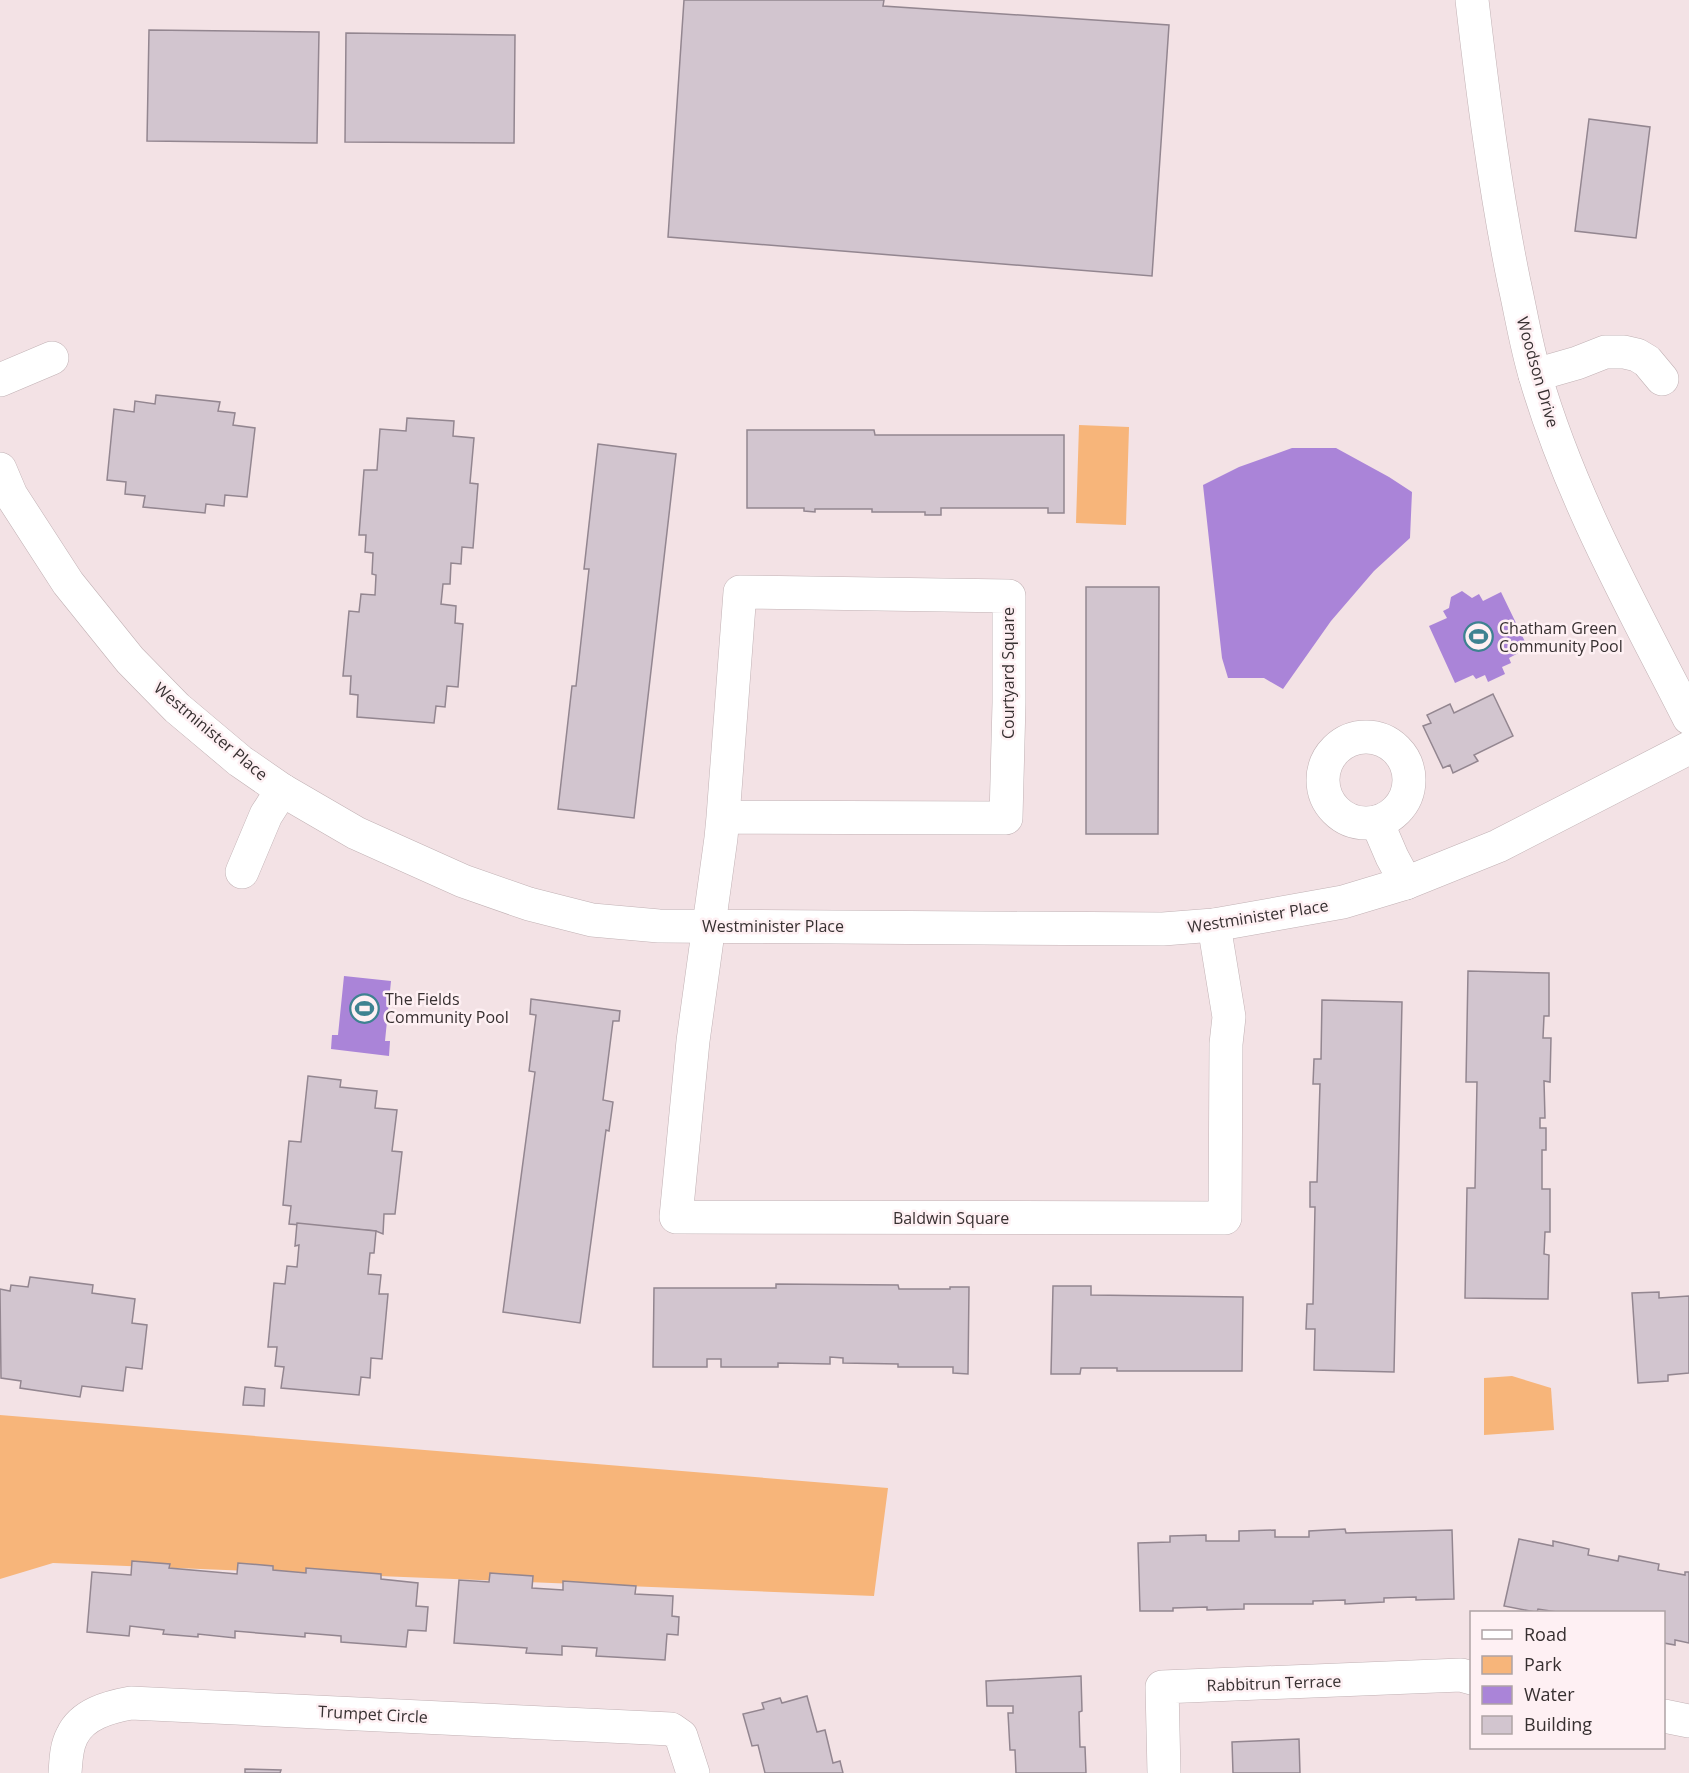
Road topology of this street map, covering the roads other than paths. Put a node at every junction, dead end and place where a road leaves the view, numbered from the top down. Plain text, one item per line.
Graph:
1 (1472, 0) edge
2 (52, 358) dead end
3 (1535, 375) junction
4 (1662, 379) dead end
5 (0, 380) edge
6 (0, 469) edge
7 (1689, 718) edge
8 (1689, 748) edge
9 (282, 790) junction
10 (723, 817) junction
11 (1377, 822) dead end
12 (242, 872) dead end
13 (1406, 883) junction
14 (710, 925) junction
15 (1214, 925) junction
16 (1470, 1678) edge
17 (1665, 1716) edge
18 (1689, 1721) edge
19 (65, 1773) edge
20 (693, 1773) edge
21 (1164, 1773) edge

1 - 3 street, Woodson Drive
2 - 5 street
3 - 4 street
3 - 7 street, Woodson Drive
6 - 9 street, Westminister Place
8 - 13 street, Westminister Place
9 - 12 street
9 - 14 street, Westminister Place
10 - 10 street, Courtyard Square
10 - 14 street, Courtyard Square
11 - 13 street
13 - 15 street, Westminister Place
14 - 15 street, Westminister Place
14 - 15 street, Baldwin Square
16 - 21 street, Rabbitrun Terrace
17 - 18 street
19 - 20 street, Trumpet Circle

